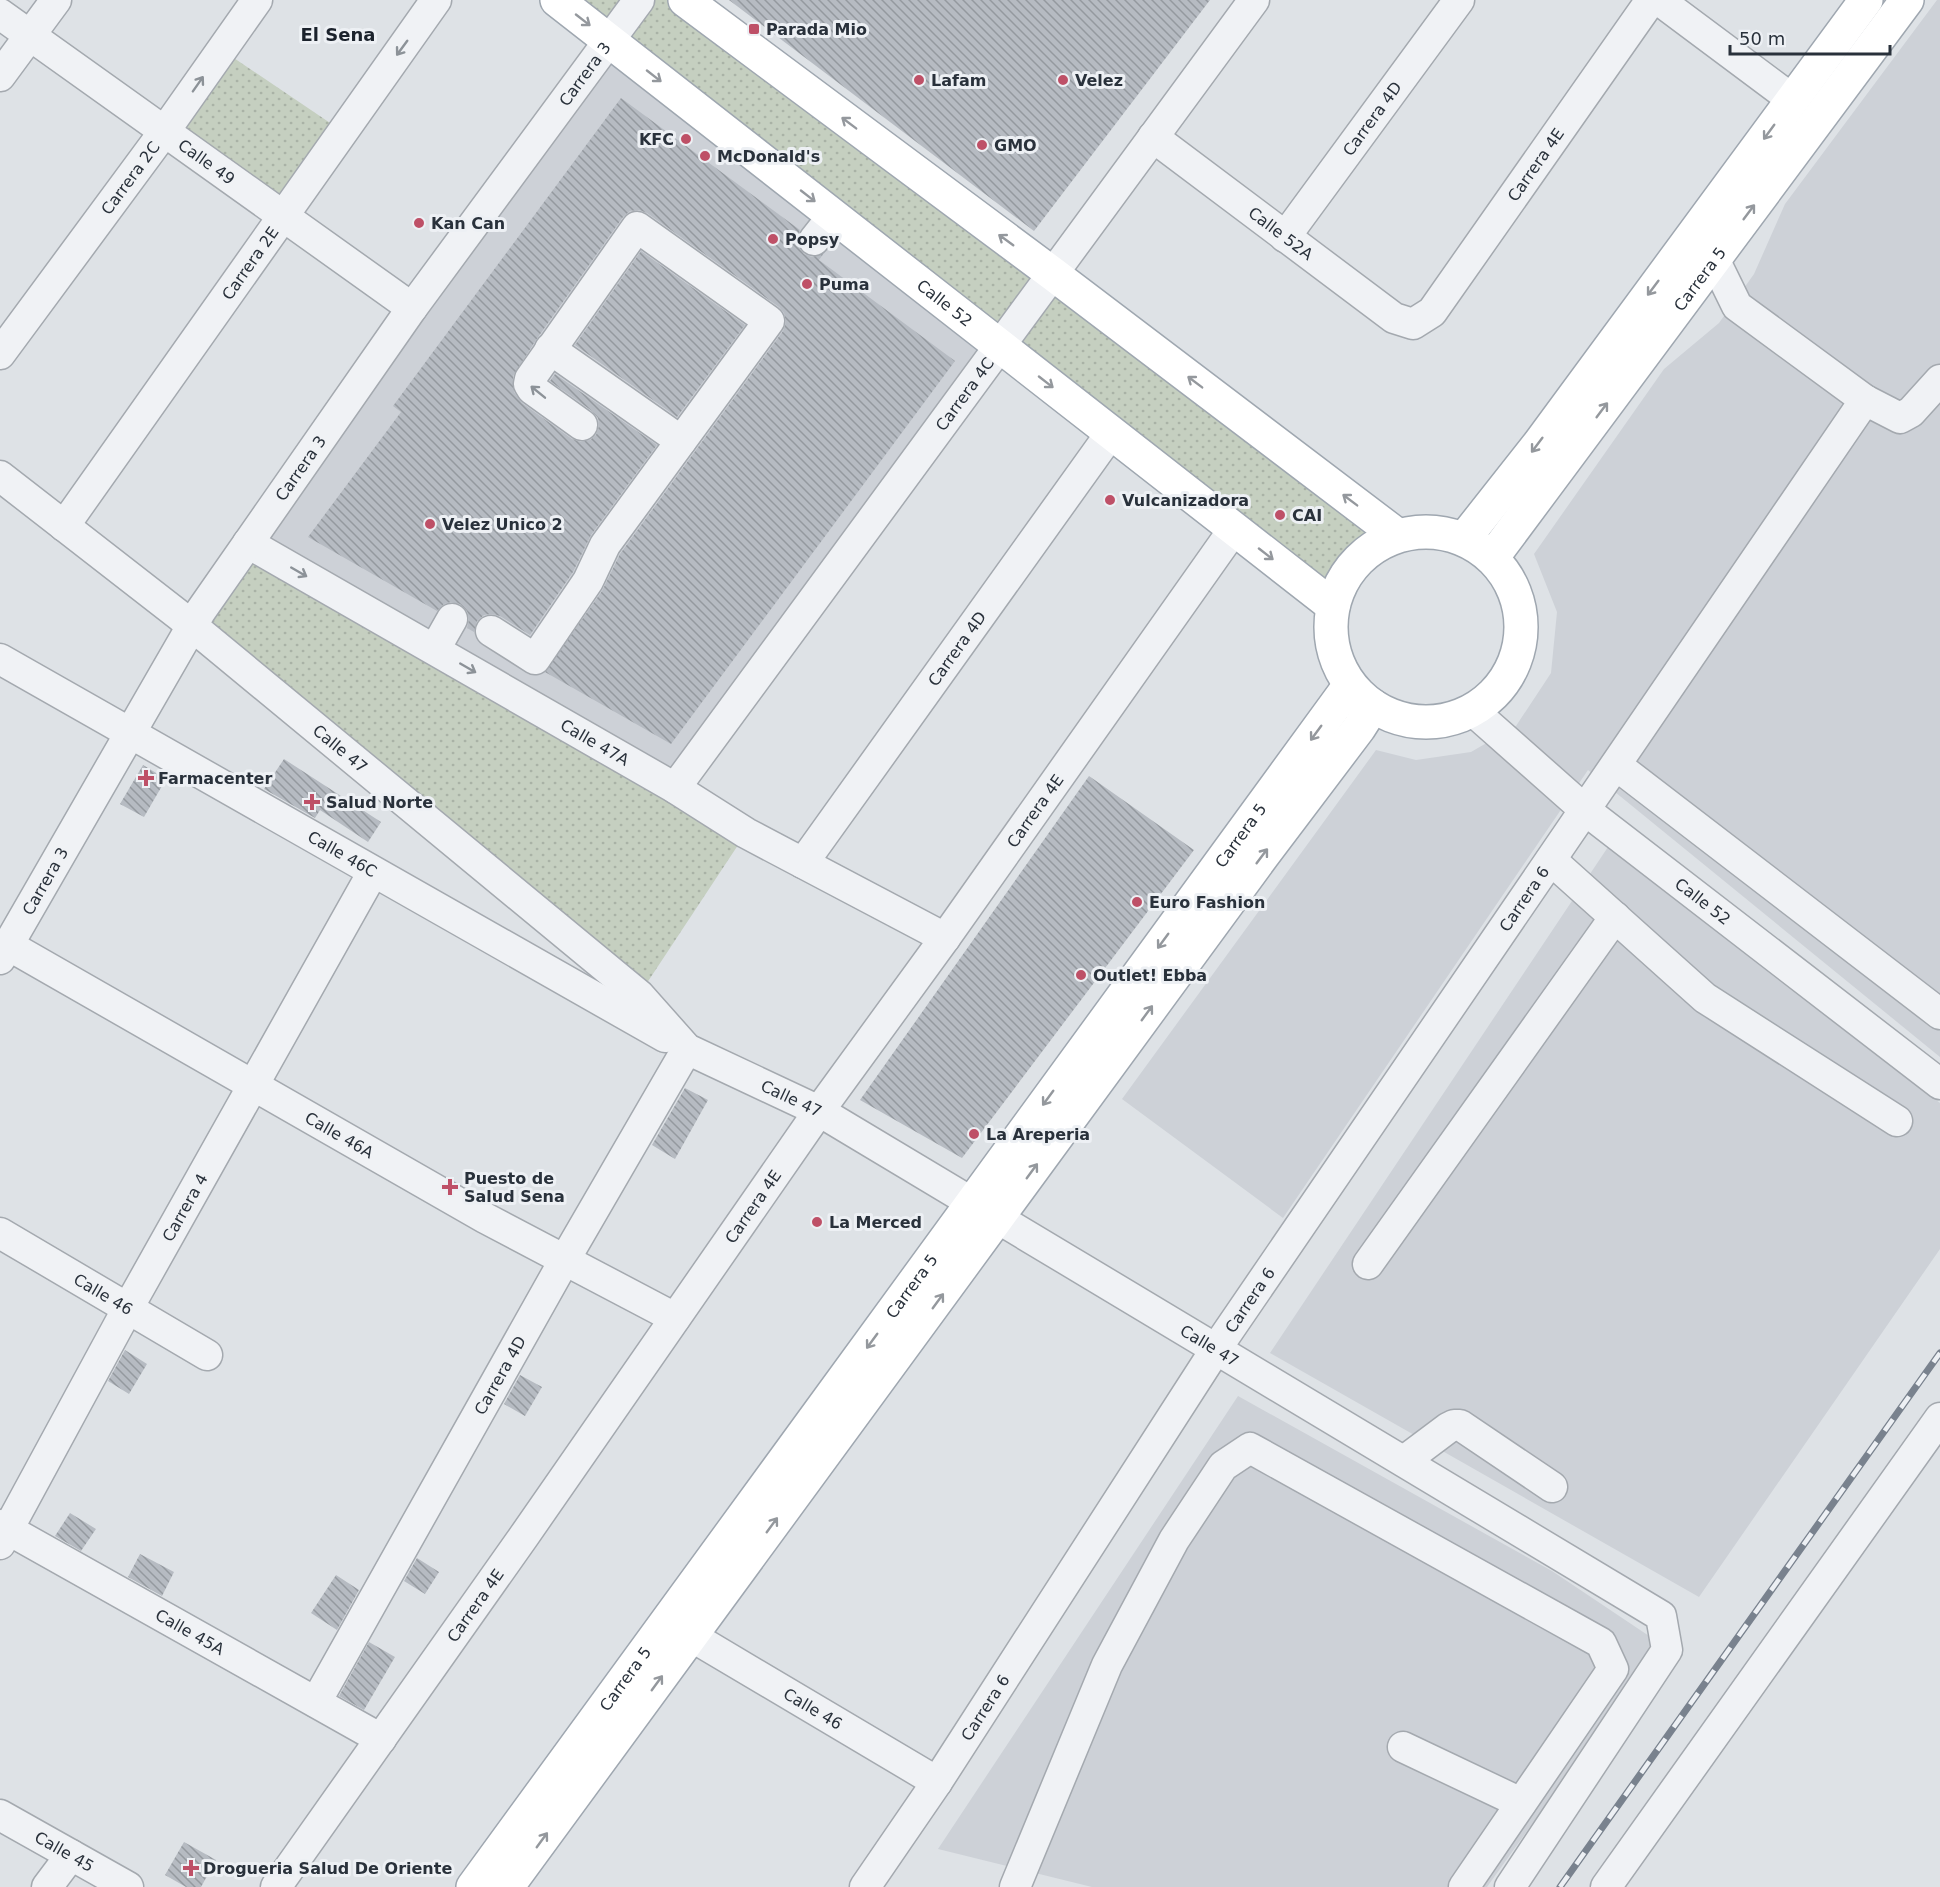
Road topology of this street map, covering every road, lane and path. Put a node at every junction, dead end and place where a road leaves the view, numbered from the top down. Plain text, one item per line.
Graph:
1 (56, 0) edge
2 (257, 0) edge
3 (436, 0) edge
4 (557, 0) edge
5 (639, 0) edge
6 (685, 0) edge
7 (1254, 0) edge
8 (1459, 0) edge
9 (1651, 0) edge
10 (1659, 0) edge
11 (1866, 0) edge
12 (1907, 0) edge
13 (0, 14) edge
14 (30, 36) junction
15 (608, 40) junction
16 (0, 76) edge
17 (1792, 100) junction
18 (164, 132) junction
19 (1153, 137) junction
20 (282, 216) junction
21 (1285, 237) junction
22 (1702, 250) junction
23 (1053, 274) junction
24 (412, 308) junction
25 (1413, 324) joint
26 (1000, 346) junction
27 (550, 349) junction
28 (0, 354) edge
29 (1940, 380) edge
30 (1865, 400) junction
31 (582, 425) dead end
32 (1111, 433) junction
33 (681, 441) junction
34 (0, 476) edge
35 (64, 526) junction
36 (1234, 529) junction
37 (1396, 535) junction
38 (1464, 539) junction
39 (248, 543) junction
40 (1492, 558) junction
41 (1333, 606) junction
42 (452, 619) dead end
43 (192, 626) junction
44 (490, 632) dead end
45 (435, 649) junction
46 (0, 659) edge
47 (1362, 696) junction
48 (1472, 710) junction
49 (130, 734) junction
50 (1616, 765) junction
51 (675, 788) junction
52 (1586, 810) junction
53 (1551, 860) junction
54 (803, 863) junction
55 (373, 872) junction
56 (1615, 917) junction
57 (945, 938) junction
58 (4, 952) edge
59 (1940, 1014) edge
60 (687, 1049) junction
61 (1940, 1084) edge
62 (253, 1086) junction
63 (819, 1111) junction
64 (1897, 1121) dead end
65 (985, 1210) junction
66 (0, 1233) edge
67 (564, 1261) junction
68 (1368, 1264) dead end
69 (128, 1308) junction
70 (675, 1318) junction
71 (1216, 1349) junction
72 (207, 1354) dead end
73 (1940, 1418) edge
74 (1404, 1461) junction
75 (1552, 1487) dead end
76 (3, 1533) edge
77 (691, 1636) junction
78 (316, 1702) junction
79 (381, 1738) junction
80 (1403, 1747) dead end
81 (937, 1782) junction
82 (1521, 1803) junction
83 (0, 1815) edge
84 (70, 1855) junction
85 (48, 1887) edge
86 (128, 1887) edge
87 (276, 1887) edge
88 (473, 1887) edge
89 (507, 1887) edge
90 (865, 1887) edge
91 (1015, 1887) edge
92 (1464, 1887) edge
93 (1510, 1887) edge
94 (1606, 1887) edge

1 - 14 street
18 -> 2 street, Carrera 2C
3 -> 20 street, Carrera 2E
4 -> 15 main road, Calle 52
5 - 15 street, Carrera 3
23 -> 6 main road
7 - 19 street, Carrera 4C
8 - 21 street, Carrera 4D
9 - 25 street, Carrera 4E
10 - 17 street
11 - 17 main road, Carrera 5
22 -> 12 main road, Carrera 5
13 - 14 street, Calle 49
14 - 16 street
14 - 18 street, Calle 49
15 - 24 street, Carrera 3
15 -> 26 main road, Calle 52
17 -> 22 main road, Carrera 5
18 - 20 street, Calle 49
18 - 28 street, Carrera 2C
19 - 21 street, Calle 52A
19 - 23 street, Carrera 4C
20 - 24 street, Calle 49
20 - 35 street, Carrera 2E
21 - 25 street, Calle 52A
22 - 30 street
22 -> 38 main road, Carrera 5
40 -> 22 main road, Carrera 5
23 - 26 street, Carrera 4C
37 -> 23 main road
24 - 39 street, Carrera 3
26 -> 32 main road, Calle 52
26 - 51 street, Carrera 4C
31 -> 27 street
27 - 33 street
27 - 33 street
29 - 30 street
30 - 50 street, Carrera 6
32 - 36 main road, Calle 52
32 - 54 street, Carrera 4D
33 - 44 street
34 - 35 street, Calle 47
35 - 43 street, Calle 47
36 -> 41 main road, Calle 52
36 - 57 street, Carrera 4E
37 - 38 main road
37 - 41 main road
38 - 40 main road
39 - 43 street, Carrera 3
39 -> 45 street, Calle 47A
40 - 48 main road
41 - 47 main road
42 - 45 street
43 - 49 street, Carrera 3
43 - 60 street, Calle 47
45 -> 51 street, Calle 47A
46 - 49 street, Calle 46C
47 - 48 main road
47 - 65 main road, Carrera 5
48 - 52 street, Calle 52
49 - 55 street, Calle 46C
49 - 58 street, Carrera 3
50 - 52 street, Carrera 6
50 - 59 street
51 - 54 street, Calle 47A
52 - 53 street, Carrera 6
52 - 61 street, Calle 52
53 - 56 street
53 - 71 street, Carrera 6
54 - 57 street, Calle 47A
55 - 60 street, Calle 46C
55 - 62 street, Carrera 4
56 - 64 street
56 - 68 street
57 - 63 street, Carrera 4E
58 - 62 street, Calle 46A
60 - 63 street, Calle 47
60 - 67 street, Carrera 4D
62 - 67 street, Calle 46A
62 - 69 street, Carrera 4
63 - 65 street, Calle 47
63 - 70 street, Carrera 4E
65 - 71 street, Calle 47
77 -> 65 main road, Carrera 5
65 -> 88 main road, Carrera 5
66 - 69 street, Calle 46
67 - 70 street, Calle 46A
67 - 78 street, Carrera 4D
69 - 72 street, Calle 46
69 - 76 street, Carrera 4
70 - 79 street, Carrera 4E
71 - 74 street, Calle 47
71 - 81 street, Carrera 6
73 - 94 street
74 - 75 street
74 - 93 street, Calle 47
76 - 78 street, Calle 45A
77 - 81 street, Calle 46
89 -> 77 main road, Carrera 5
78 - 79 street, Calle 45A
79 - 87 street, Carrera 4E
80 - 82 street
81 - 90 street, Carrera 6
82 - 91 street
82 - 92 street
83 - 84 street, Calle 45
84 - 85 street
84 - 86 street, Calle 45

